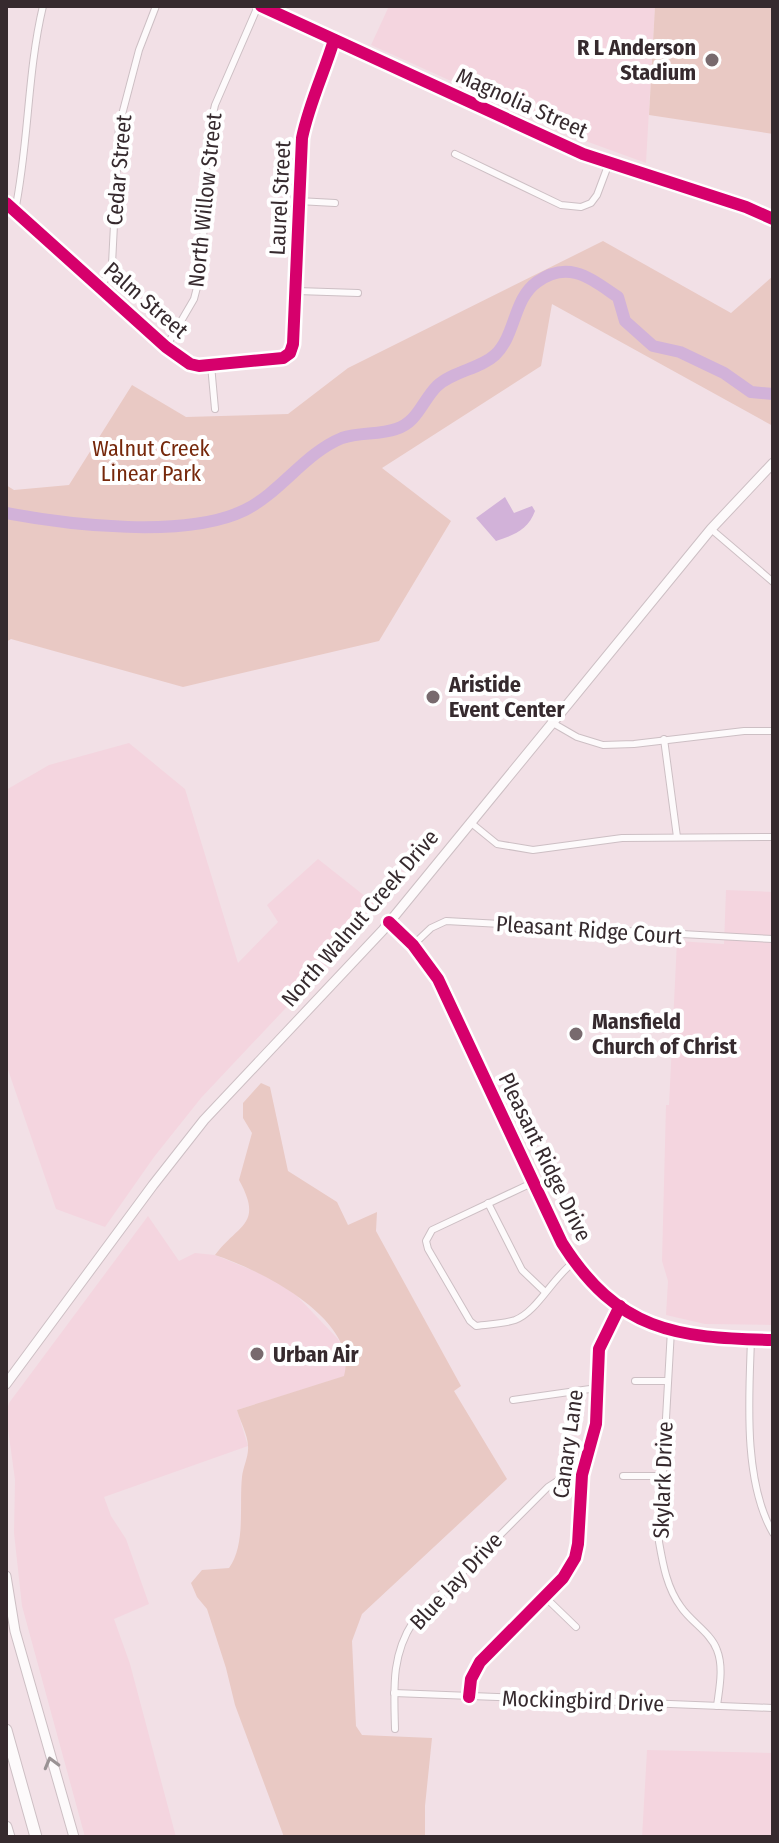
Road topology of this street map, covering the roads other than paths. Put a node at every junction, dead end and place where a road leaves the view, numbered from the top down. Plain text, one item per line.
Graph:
1 (43, 6) edge
2 (156, 6) edge
3 (260, 6) edge
4 (334, 40) junction
5 (455, 154) dead end
6 (609, 163) junction
7 (298, 201) junction
8 (6, 203) edge
9 (335, 203) dead end
10 (15, 211) junction
11 (773, 219) edge
12 (99, 287) junction
13 (297, 291) junction
14 (358, 293) dead end
15 (166, 347) junction
16 (283, 358) joint
17 (211, 365) junction
18 (215, 409) dead end
19 (773, 463) edge
20 (711, 529) junction
21 (773, 582) edge
22 (551, 722) junction
23 (773, 731) edge
24 (664, 739) junction
25 (470, 822) junction
26 (677, 837) junction
27 (773, 837) edge
28 (389, 922) junction
29 (773, 939) edge
30 (413, 945) junction
31 (534, 1182) junction
32 (488, 1203) junction
33 (574, 1262) junction
34 (545, 1292) junction
35 (620, 1306) junction
36 (671, 1330) junction
37 (751, 1340) junction
38 (773, 1340) edge
39 (18, 1370) junction
40 (6, 1376) edge
41 (635, 1381) dead end
42 (666, 1381) junction
43 (6, 1384) edge
44 (597, 1388) junction
45 (513, 1400) dead end
46 (582, 1475) junction
47 (623, 1476) dead end
48 (662, 1476) junction
49 (773, 1533) edge
50 (6, 1576) edge
51 (545, 1597) junction
52 (576, 1627) dead end
53 (394, 1693) junction
54 (469, 1697) junction
55 (717, 1706) junction
56 (773, 1708) edge
57 (395, 1729) dead end
58 (6, 1730) edge
59 (6, 1827) edge
60 (9, 1837) edge
61 (36, 1837) edge
62 (74, 1837) edge

1 - 10 street
2 - 12 street, Cedar Street
3 - 4 street, Magnolia Street
3 - 15 street, North Willow Street
4 - 6 street, Magnolia Street
4 - 7 street, Laurel Street
5 - 6 street
6 - 11 street, Magnolia Street
7 - 9 street
7 - 13 street, Laurel Street
8 - 10 street, Palm Street
10 - 12 street, Palm Street
12 - 15 street, Palm Street
13 - 14 street
13 - 16 street, Laurel Street
15 - 17 street, Palm Street
16 - 17 street, Palm Street
17 - 18 street
19 - 20 main road, North Walnut Creek Drive
20 - 21 street
20 - 22 main road, North Walnut Creek Drive
22 - 24 street
22 - 25 main road, North Walnut Creek Drive
23 - 24 street
24 - 26 street
25 - 26 street
25 - 28 main road, North Walnut Creek Drive
26 - 27 street
28 - 30 street, Pleasant Ridge Drive
28 - 39 main road, North Walnut Creek Drive
29 - 30 street, Pleasant Ridge Court
30 - 31 street, Pleasant Ridge Drive
31 - 32 street
31 - 33 street, Pleasant Ridge Drive
32 - 34 street
32 - 34 street
33 - 34 street
33 - 35 street, Pleasant Ridge Drive
35 - 36 street, Pleasant Ridge Drive
35 - 44 street, Canary Lane
36 - 37 street, Pleasant Ridge Drive
36 - 42 street, Skylark Drive
37 - 38 street, Pleasant Ridge Drive
37 - 49 street
39 - 40 main road
39 - 43 main road, North Walnut Creek Drive
41 - 42 street
42 - 48 street, Skylark Drive
44 - 45 street
44 - 46 street, Canary Lane
46 - 51 street, Canary Lane
46 - 53 street, Blue Jay Drive
47 - 48 street
48 - 55 street, Skylark Drive
62 -> 50 main road
51 - 52 street
51 - 54 street, Canary Lane
53 - 54 street, Mockingbird Drive
53 - 57 street, Blue Jay Drive
54 - 55 street, Mockingbird Drive
55 - 56 street, Mockingbird Drive
58 - 61 highway
59 - 60 highway

